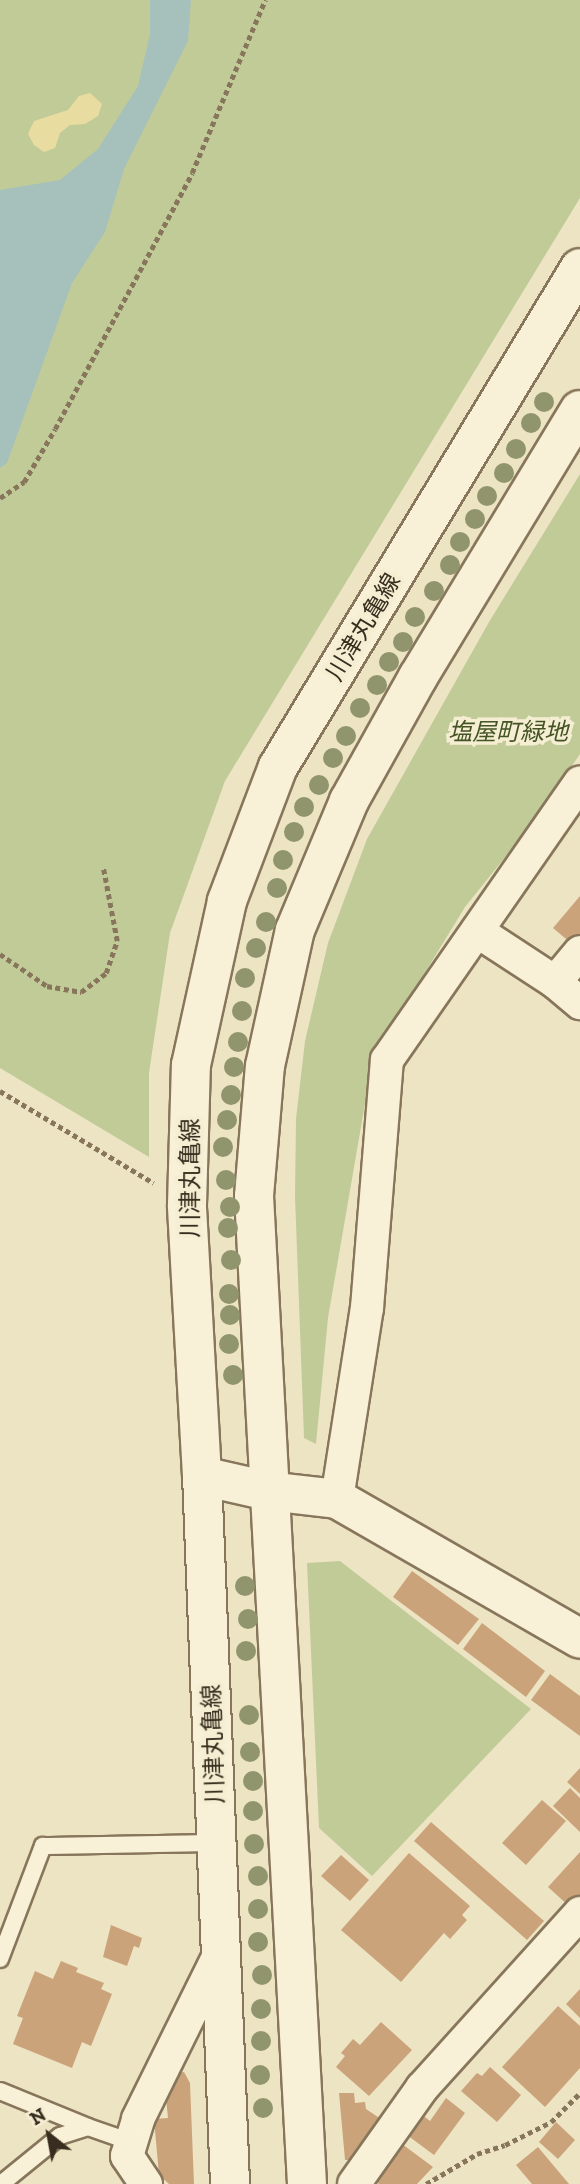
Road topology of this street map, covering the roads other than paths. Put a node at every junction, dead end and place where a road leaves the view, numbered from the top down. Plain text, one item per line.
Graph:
1 (580, 268) edge
2 (580, 410) edge
3 (580, 782) edge
4 (477, 931) junction
5 (580, 952) edge
6 (555, 982) junction
7 (580, 1003) edge
8 (202, 1476) junction
9 (268, 1491) junction
10 (337, 1499) junction
11 (580, 1639) edge
12 (217, 1843) junction
13 (580, 1913) edge
14 (221, 1951) junction
15 (0, 1959) edge
16 (0, 2091) edge
17 (88, 2127) junction
18 (131, 2142) junction
19 (1, 2184) edge
20 (146, 2184) edge
21 (230, 2184) edge
22 (307, 2184) edge
23 (354, 2184) edge

1 - 8 main road, 川津丸亀線
2 - 9 main road
3 - 4 street
4 - 6 street
4 - 10 street
5 - 6 street
6 - 7 street
8 - 9 main road
8 - 12 main road, 川津丸亀線
9 - 10 main road
9 - 22 main road
10 - 11 main road
12 - 14 main road, 川津丸亀線
12 - 15 lane
13 - 23 street
14 - 18 street
14 - 21 main road, 川津丸亀線
16 - 17 lane
17 - 18 lane
17 - 19 lane
18 - 20 street

